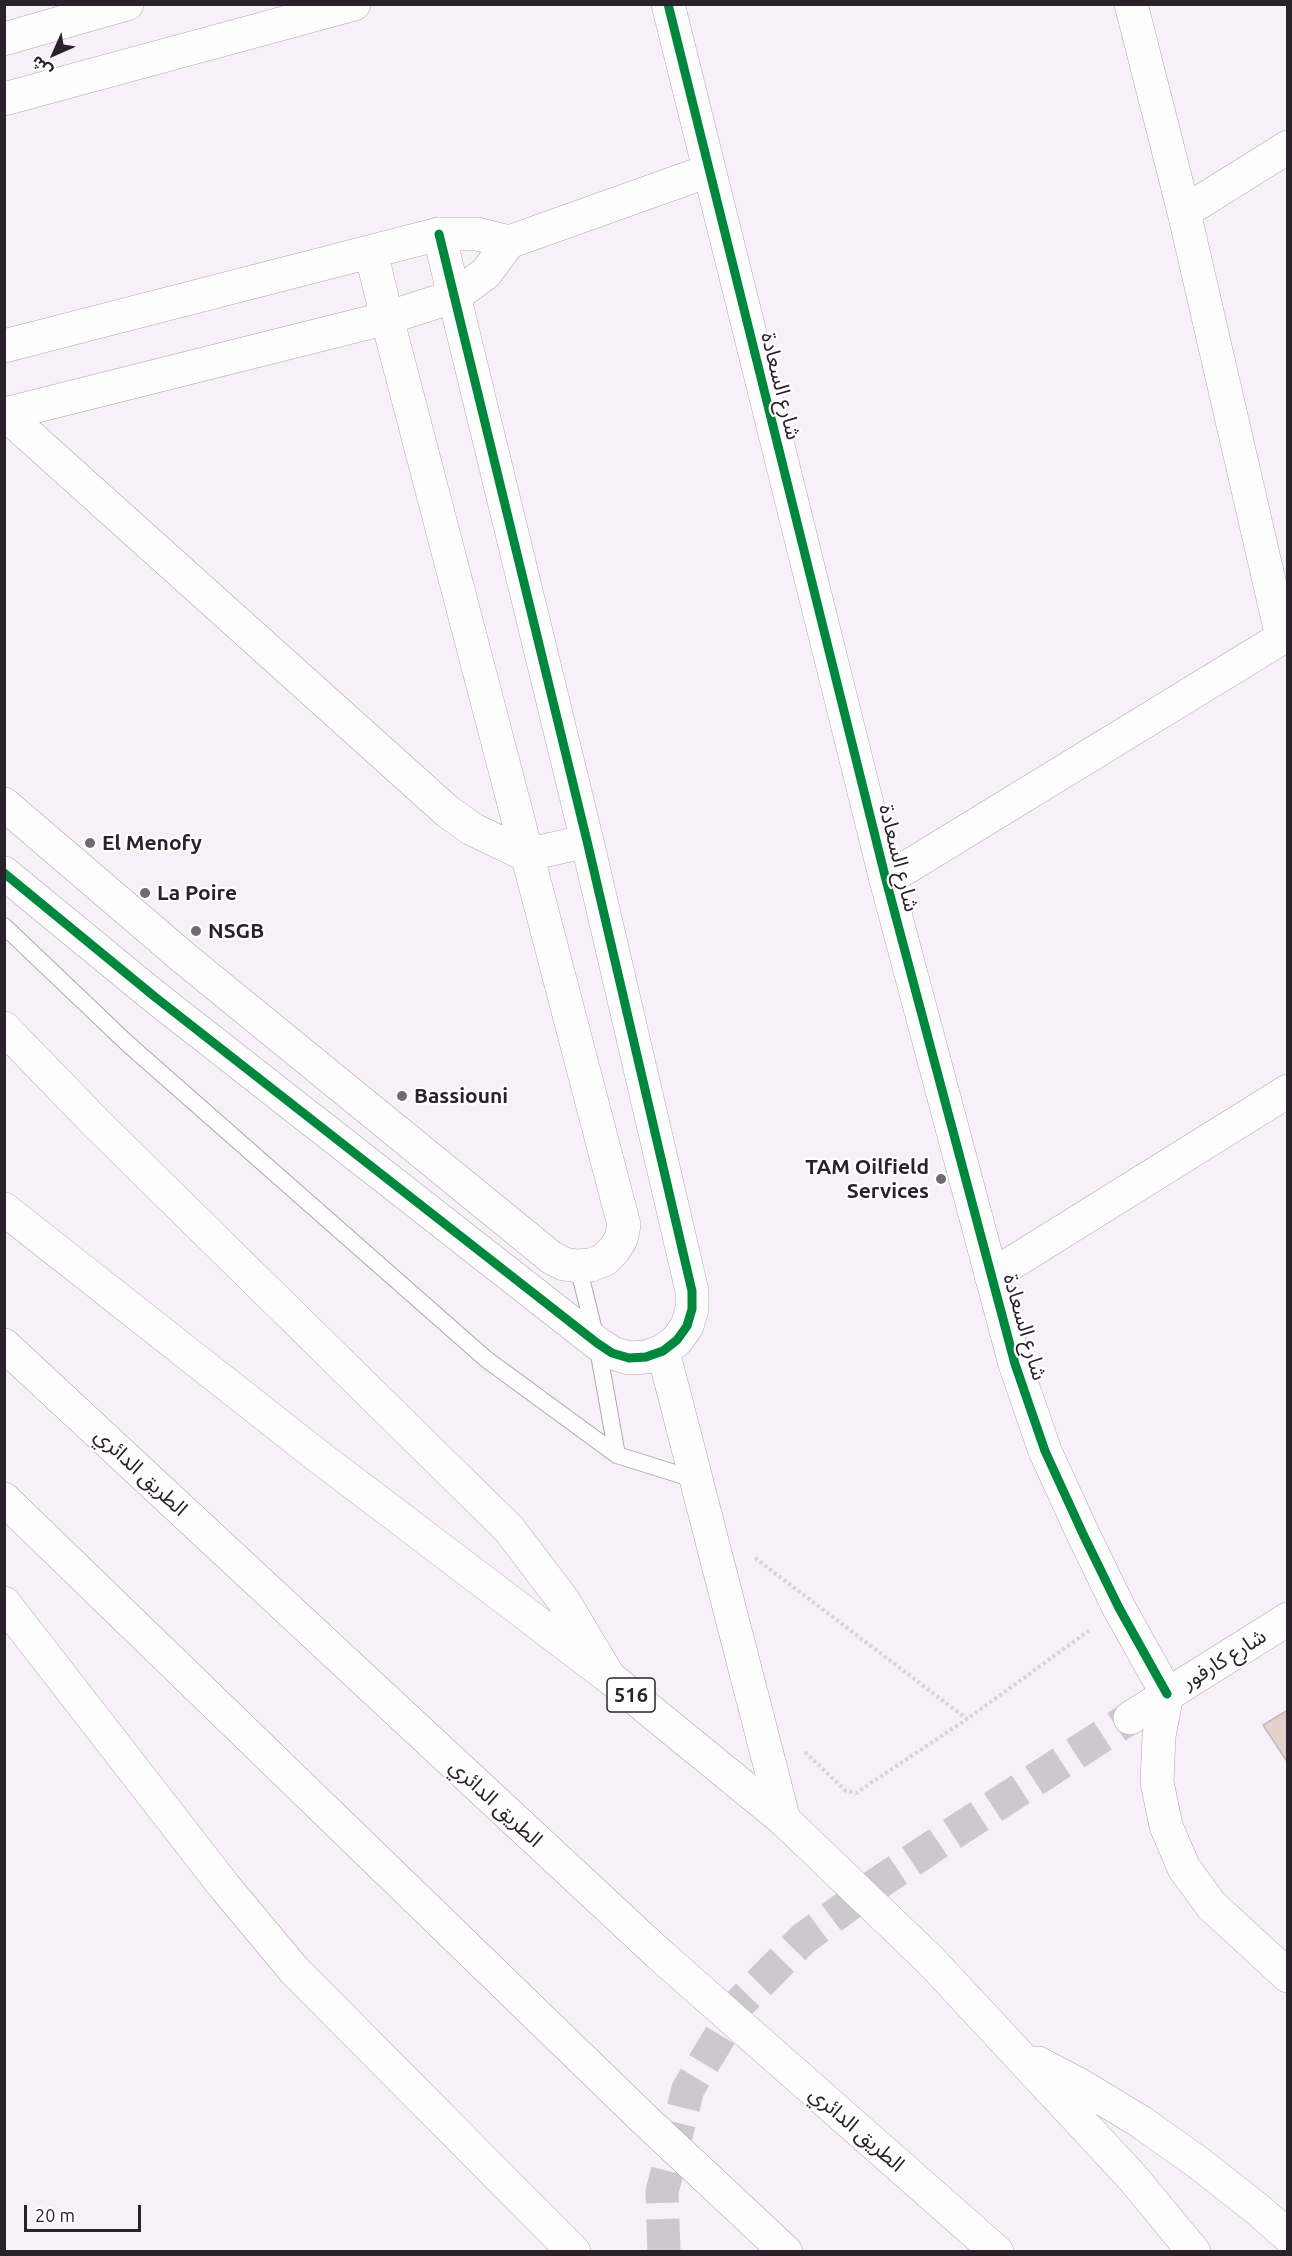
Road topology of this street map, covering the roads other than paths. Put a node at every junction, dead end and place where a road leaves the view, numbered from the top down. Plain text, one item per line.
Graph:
1 (128, 4) edge
2 (354, 4) edge
3 (668, 4) edge
4 (1131, 4) edge
5 (4, 39) edge
6 (4, 99) edge
7 (1287, 147) edge
8 (708, 171) junction
9 (1184, 212) junction
10 (438, 234) junction
11 (509, 243) junction
12 (371, 252) junction
13 (455, 296) junction
14 (387, 318) junction
15 (4, 346) edge
16 (5, 413) edge
17 (1285, 635) edge
18 (4, 804) edge
19 (587, 842) junction
20 (526, 855) junction
21 (4, 873) edge
22 (886, 880) junction
23 (4, 926) edge
24 (184, 958) junction
25 (155, 997) junction
26 (4, 1028) edge
27 (1287, 1091) edge
28 (4, 1209) edge
29 (578, 1266) junction
30 (991, 1276) junction
31 (597, 1343) junction
32 (4, 1345) edge
33 (663, 1351) junction
34 (618, 1455) junction
35 (697, 1480) junction
36 (4, 1499) edge
37 (4, 1603) edge
38 (1287, 1619) edge
39 (609, 1677) junction
40 (1167, 1695) junction
41 (1130, 1718) tunnel mouth
42 (784, 1820) junction
43 (1287, 1976) edge
44 (1017, 2051) junction
45 (1287, 2236) edge
46 (574, 2252) edge
47 (786, 2252) edge
48 (998, 2252) edge
49 (1194, 2252) edge

1 - 5 main road
2 - 6 main road
3 - 8 main road, شارع السعادة
4 - 9 main road
7 - 9 main road
8 - 11 main road
8 - 22 main road, شارع السعادة
9 - 17 main road
10 - 11 main road
10 - 12 main road
10 - 13 main road
11 - 13 main road
12 - 14 main road
12 - 15 main road
13 - 14 main road
13 - 19 main road
14 - 16 main road
14 - 20 main road
16 - 20 main road
17 - 22 main road
18 - 24 main road
19 - 20 main road
19 - 33 main road
20 - 29 main road
21 - 25 main road
22 - 30 main road, شارع السعادة
23 - 34 lane
24 - 25 main road
24 - 29 main road
25 - 31 main road
26 - 39 main road, 516
27 - 30 main road
28 - 39 main road, 516
29 - 31 lane
30 - 40 main road, شارع السعادة
31 - 33 main road
31 - 34 lane
32 - 48 main road, الطريق الدائري
33 - 35 main road
34 - 35 lane
35 - 42 main road
36 - 47 main road
37 - 46 main road
38 - 40 main road, شارع كارفور
39 - 42 main road, 516
40 - 41 main road, شارع كارفور
40 - 43 main road
42 - 44 main road, 516
44 - 45 main road
44 - 49 main road, 516

